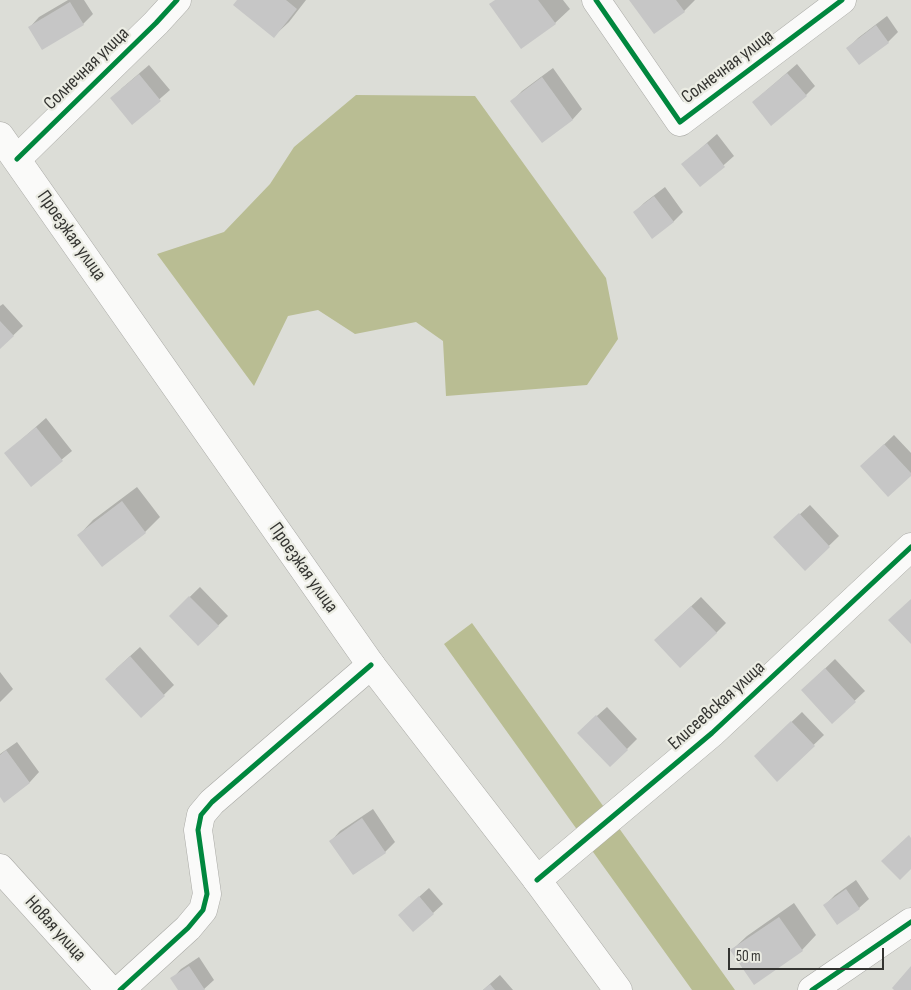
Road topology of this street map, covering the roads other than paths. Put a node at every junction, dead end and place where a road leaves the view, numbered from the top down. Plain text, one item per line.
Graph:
1 (178, 0) edge
2 (596, 0) edge
3 (842, 0) edge
4 (0, 136) edge
5 (17, 159) junction
6 (911, 546) edge
7 (371, 665) junction
8 (0, 868) edge
9 (537, 880) junction
10 (911, 922) edge
11 (110, 990) edge
12 (120, 990) edge
13 (618, 990) edge
14 (812, 990) edge

1 - 5 street, Солнечная улица
2 - 3 street, Солнечная улица
4 - 5 street, Проезжая улица
5 - 7 street, Проезжая улица
6 - 9 street, Елисеевская улица
7 - 9 street, Проезжая улица
7 - 12 street
8 - 11 street, Новая улица
9 - 13 street, Проезжая улица
10 - 14 street

